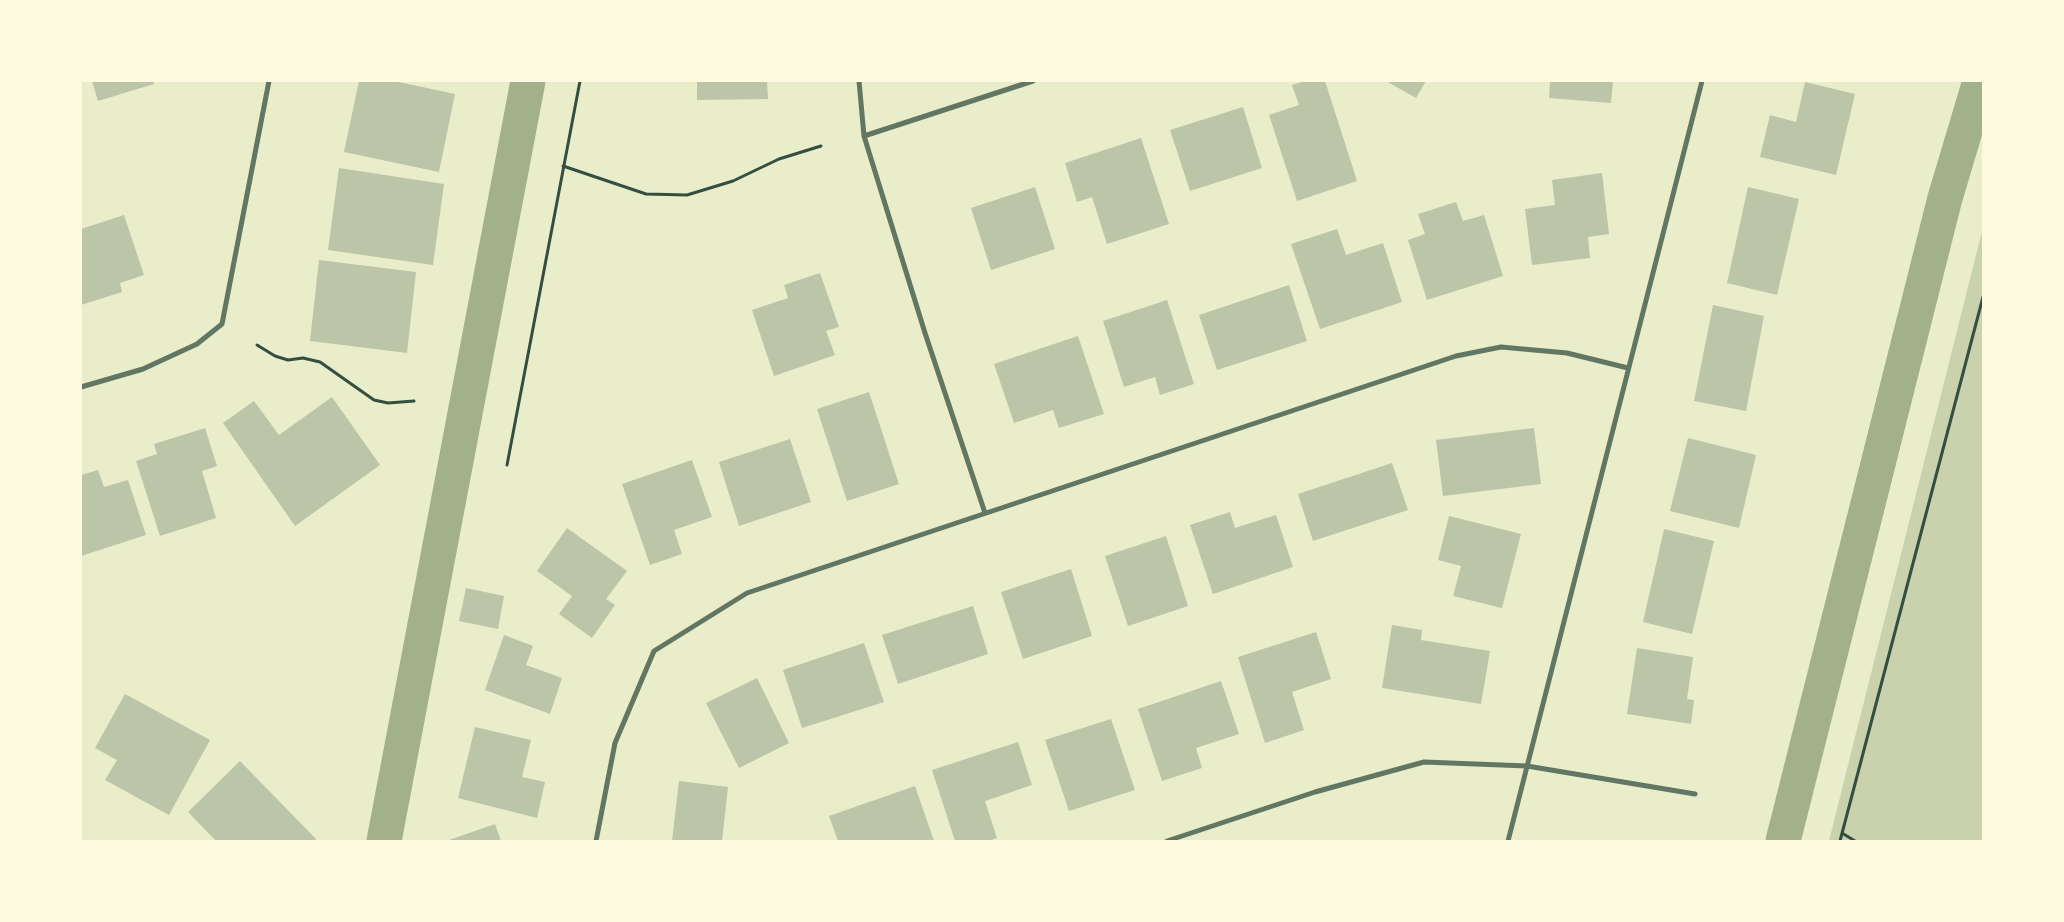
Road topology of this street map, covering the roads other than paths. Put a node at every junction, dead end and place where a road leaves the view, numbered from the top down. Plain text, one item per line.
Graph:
1 (269, 81) edge
2 (859, 81) edge
3 (1033, 81) edge
4 (1702, 81) edge
5 (864, 136) junction
6 (1628, 368) junction
7 (81, 387) edge
8 (985, 514) junction
9 (1527, 766) junction
10 (1695, 794) dead end
11 (596, 841) edge
12 (1167, 841) edge
13 (1508, 841) edge

1 - 7 street
2 - 5 street
3 - 5 street
4 - 6 street
5 - 8 street
6 - 8 street
6 - 9 street
8 - 11 street
9 - 10 street
9 - 12 street
9 - 13 street

